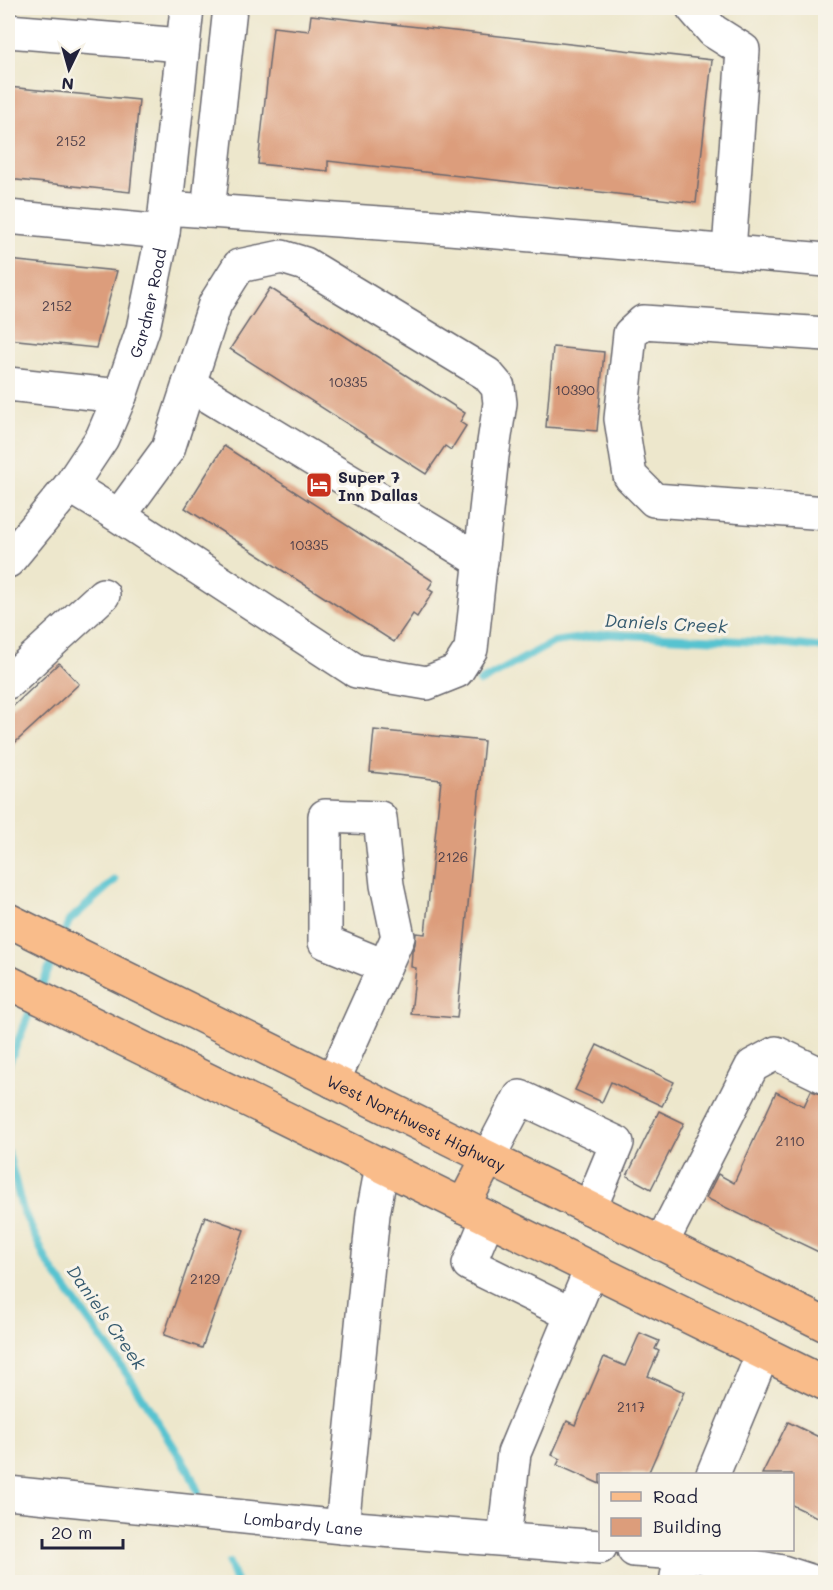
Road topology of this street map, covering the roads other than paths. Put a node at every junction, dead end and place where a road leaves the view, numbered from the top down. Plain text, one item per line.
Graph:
1 (187, 8) edge
2 (230, 8) edge
3 (693, 8) edge
4 (8, 31) edge
5 (182, 45) junction
6 (208, 211) junction
7 (8, 217) edge
8 (164, 220) junction
9 (729, 251) junction
10 (825, 260) edge
11 (825, 334) edge
12 (8, 384) edge
13 (189, 384) junction
14 (120, 396) junction
15 (70, 486) junction
16 (825, 513) edge
17 (119, 516) junction
18 (8, 561) edge
19 (481, 561) junction
20 (103, 595) dead end
21 (8, 682) edge
22 (13, 923) edge
23 (384, 966) dead end
24 (8, 982) edge
25 (825, 1077) edge
26 (333, 1081) junction
27 (488, 1158) junction
28 (382, 1166) junction
29 (590, 1208) junction
30 (475, 1212) junction
31 (661, 1244) junction
32 (591, 1269) junction
33 (571, 1314) junction
34 (819, 1315) edge
35 (772, 1358) junction
36 (825, 1384) edge
37 (714, 1473) edge
38 (8, 1493) edge
39 (342, 1527) junction
40 (504, 1539) junction
41 (599, 1547) edge
42 (638, 1551) edge
43 (679, 1562) edge
44 (780, 1577) edge
45 (813, 1582) edge

1 - 5 street, Gardner Road
2 - 6 street
3 - 9 street
4 - 5 street
5 - 8 street, Gardner Road
6 - 8 street
6 - 9 street
7 - 8 street
8 - 14 street, Gardner Road
9 - 10 street
11 - 16 street
12 - 14 street
13 - 17 street
13 - 19 street
13 - 19 street
14 - 15 street, Gardner Road
15 - 17 street
15 - 18 street, Gardner Road
17 - 19 street
20 - 21 street
22 - 26 main road, West Northwest Highway
23 - 26 street
24 - 28 main road
25 - 31 street
26 - 27 main road, West Northwest Highway
27 - 29 main road, West Northwest Highway
27 - 29 street
27 - 30 main road
28 - 30 main road
28 - 39 street
29 - 31 main road, West Northwest Highway
30 - 32 main road
30 - 33 street
31 - 34 main road, West Northwest Highway
32 - 33 street
32 - 35 main road
33 - 40 street
34 - 35 main road
35 - 36 main road
35 - 37 street
38 - 39 street, Lombardy Lane
39 - 40 street, Lombardy Lane
40 - 41 street, Lombardy Lane
42 - 43 street
43 - 44 street
44 - 45 street

